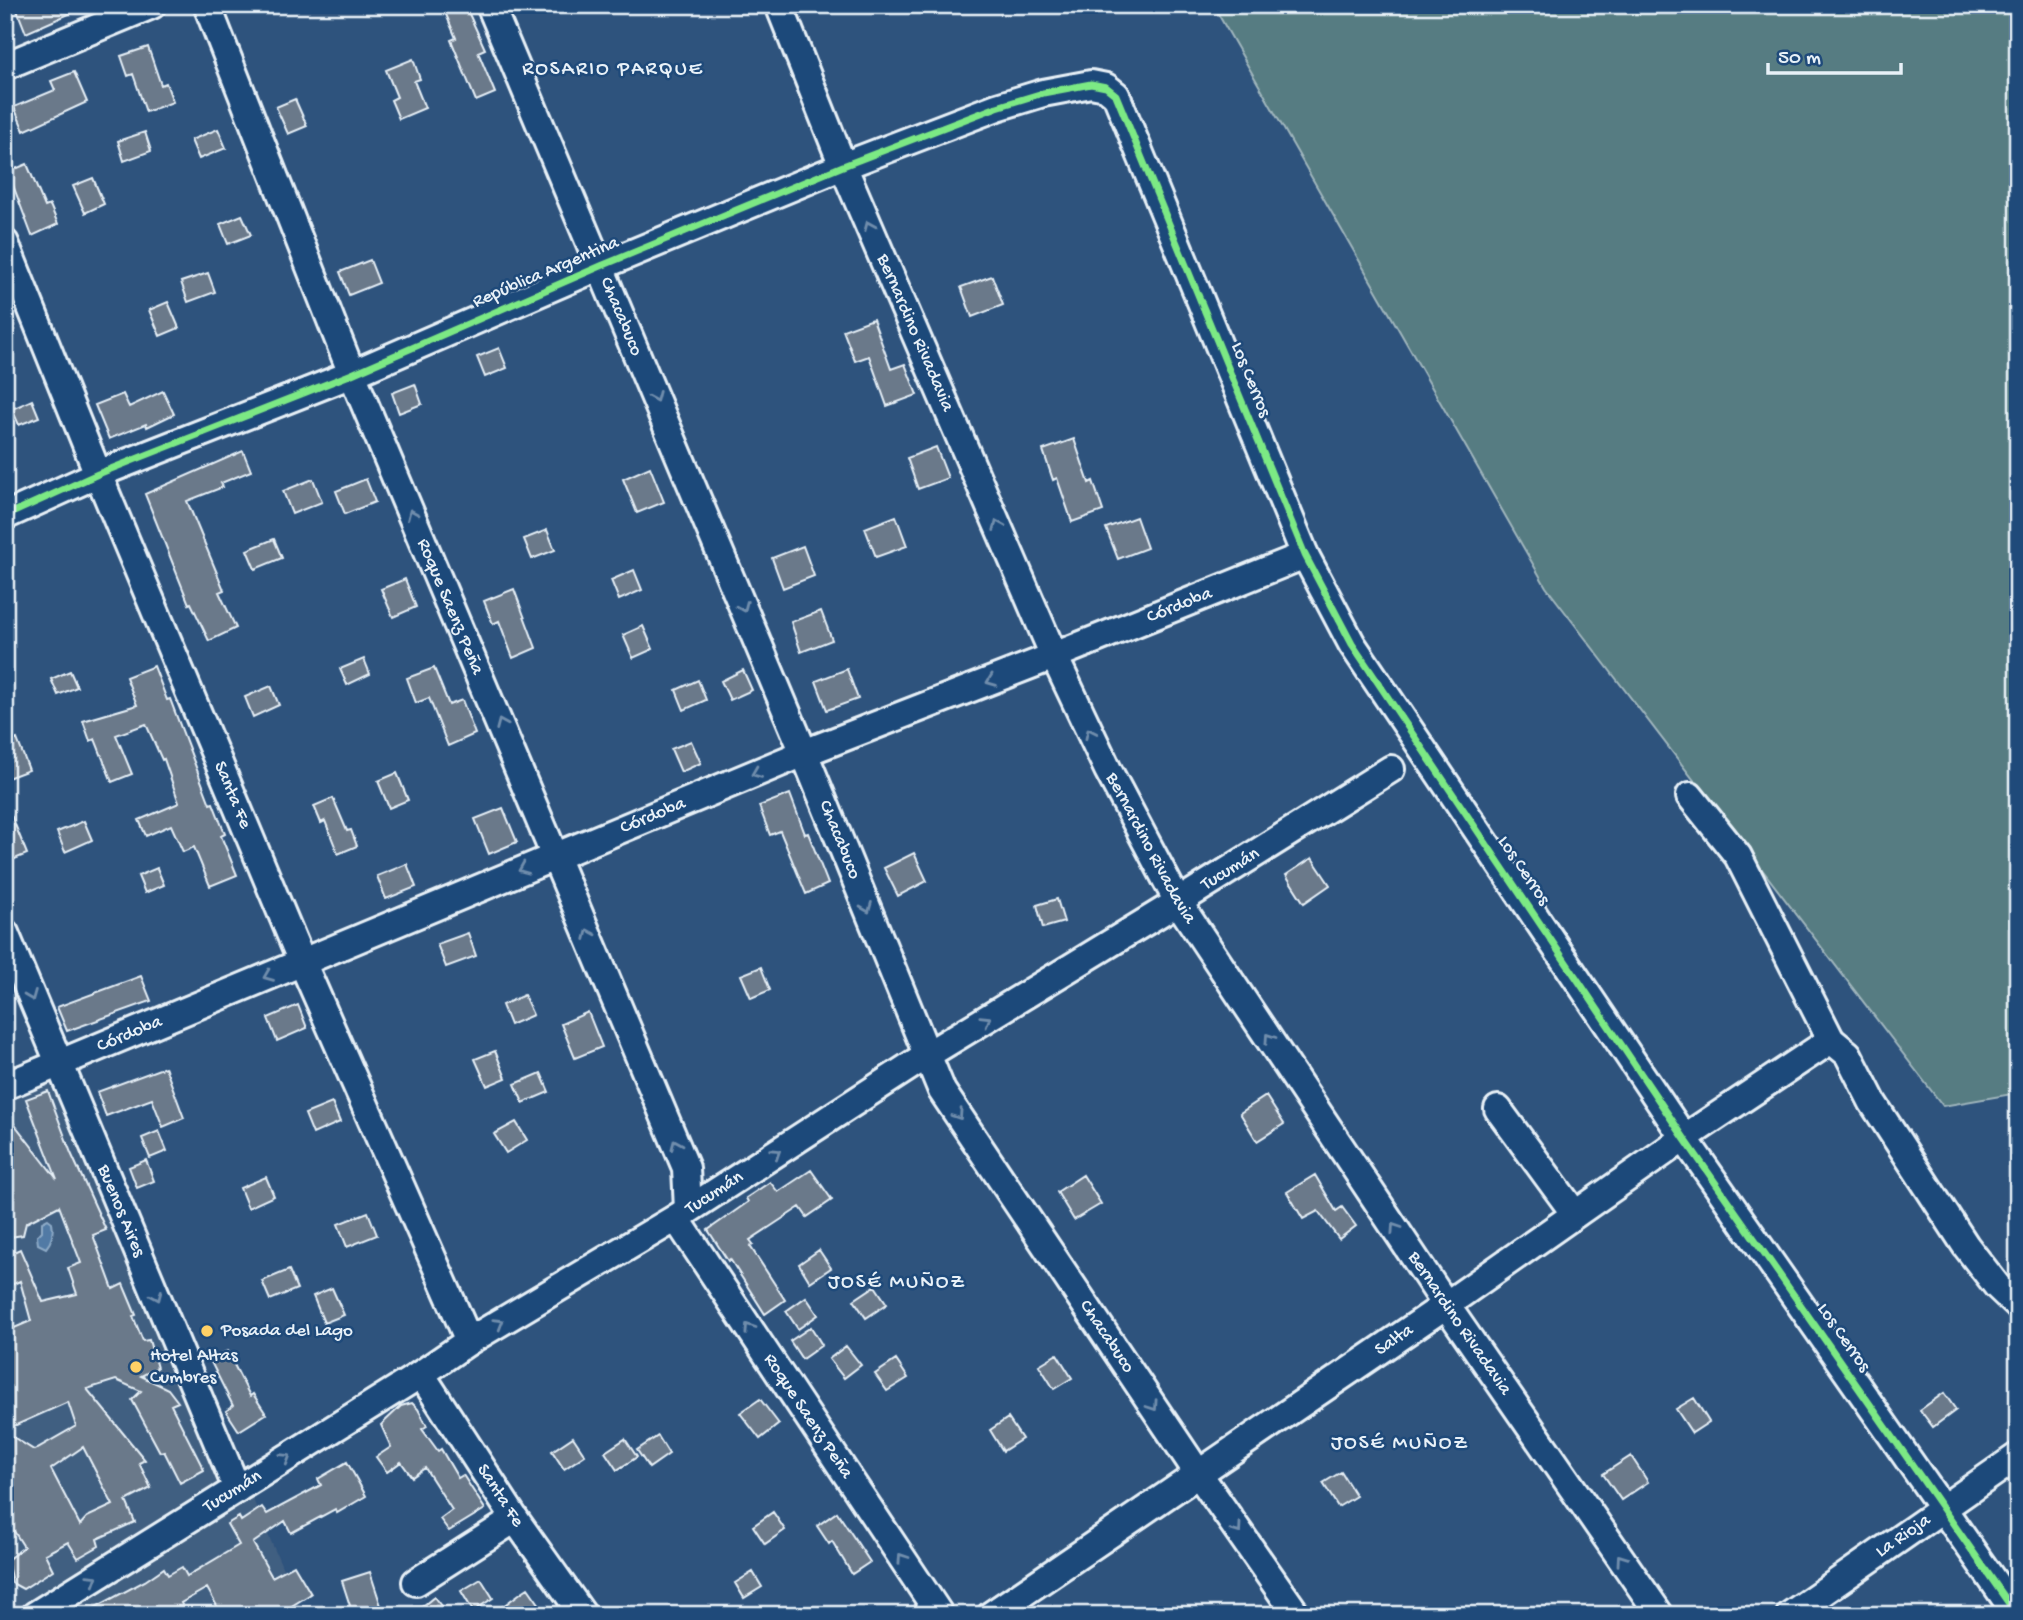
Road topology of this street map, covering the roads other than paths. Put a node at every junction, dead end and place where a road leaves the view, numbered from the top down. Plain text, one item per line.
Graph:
1 (152, 5) edge
2 (207, 5) edge
3 (490, 5) edge
4 (779, 5) edge
5 (8, 57) edge
6 (1106, 87) joint
7 (843, 166) junction
8 (5, 243) edge
9 (601, 266) junction
10 (352, 374) junction
11 (98, 474) junction
12 (5, 516) edge
13 (1305, 555) junction
14 (1054, 656) junction
15 (804, 753) junction
16 (1391, 769) dead end
17 (1690, 796) dead end
18 (556, 855) junction
19 (1178, 902) junction
20 (5, 933) edge
21 (302, 962) junction
22 (1831, 1040) junction
23 (927, 1055) junction
24 (59, 1063) junction
25 (5, 1086) edge
26 (1498, 1109) dead end
27 (1684, 1138) junction
28 (682, 1214) junction
29 (1575, 1214) junction
30 (1446, 1305) junction
31 (2018, 1306) edge
32 (468, 1341) junction
33 (421, 1374) junction
34 (2018, 1456) edge
35 (1198, 1473) junction
36 (237, 1489) junction
37 (1943, 1508) junction
38 (516, 1519) junction
39 (416, 1582) dead end
40 (572, 1611) edge
41 (35, 1615) edge
42 (940, 1615) edge
43 (991, 1615) edge
44 (1297, 1615) edge
45 (1660, 1615) edge
46 (1790, 1615) edge
47 (2017, 1615) edge

1 - 5 street
2 - 10 street, Roque Saenz Peña
3 - 9 street, Chacabuco
4 - 7 street, Bernardino Rivadavia
6 - 7 street, República Argentina
6 - 13 street, Los Cerros
7 - 9 street, República Argentina
14 -> 7 street, Bernardino Rivadavia
8 - 11 street, Santa Fe
9 - 10 street, República Argentina
9 -> 15 street, Chacabuco
10 - 11 street, República Argentina
18 -> 10 street, Roque Saenz Peña
11 - 12 street, República Argentina
11 - 21 street, Santa Fe
13 - 14 street, Córdoba
13 - 27 street, Los Cerros
14 -> 15 street, Córdoba
19 -> 14 street, Bernardino Rivadavia
15 -> 18 street, Córdoba
15 -> 23 street, Chacabuco
16 - 19 street, Tucumán
17 - 22 street
18 -> 21 street, Córdoba
28 -> 18 street, Roque Saenz Peña
23 -> 19 street, Tucumán
30 -> 19 street, Bernardino Rivadavia
20 -> 24 street, Buenos Aires
21 -> 24 street, Córdoba
21 - 32 street, Santa Fe
22 - 27 street, Salta
22 - 31 street
28 -> 23 street, Tucumán
23 -> 35 street, Chacabuco
24 - 25 street, Córdoba
24 -> 36 street, Buenos Aires
26 - 29 street
27 - 29 street, Salta
27 - 37 street, Los Cerros
32 -> 28 street, Tucumán
42 -> 28 street, Roque Saenz Peña
29 - 30 street, Salta
30 - 35 street, Salta
45 -> 30 street, Bernardino Rivadavia
32 - 33 street, Tucumán
36 -> 33 street, Tucumán
33 - 38 street, Santa Fe
34 - 37 street, La Rioja
35 - 43 street, Salta
35 -> 44 street, Chacabuco
41 -> 36 street, Tucumán
37 - 46 street, La Rioja
37 - 47 street, Los Cerros
38 - 39 street
38 - 40 street, Santa Fe

